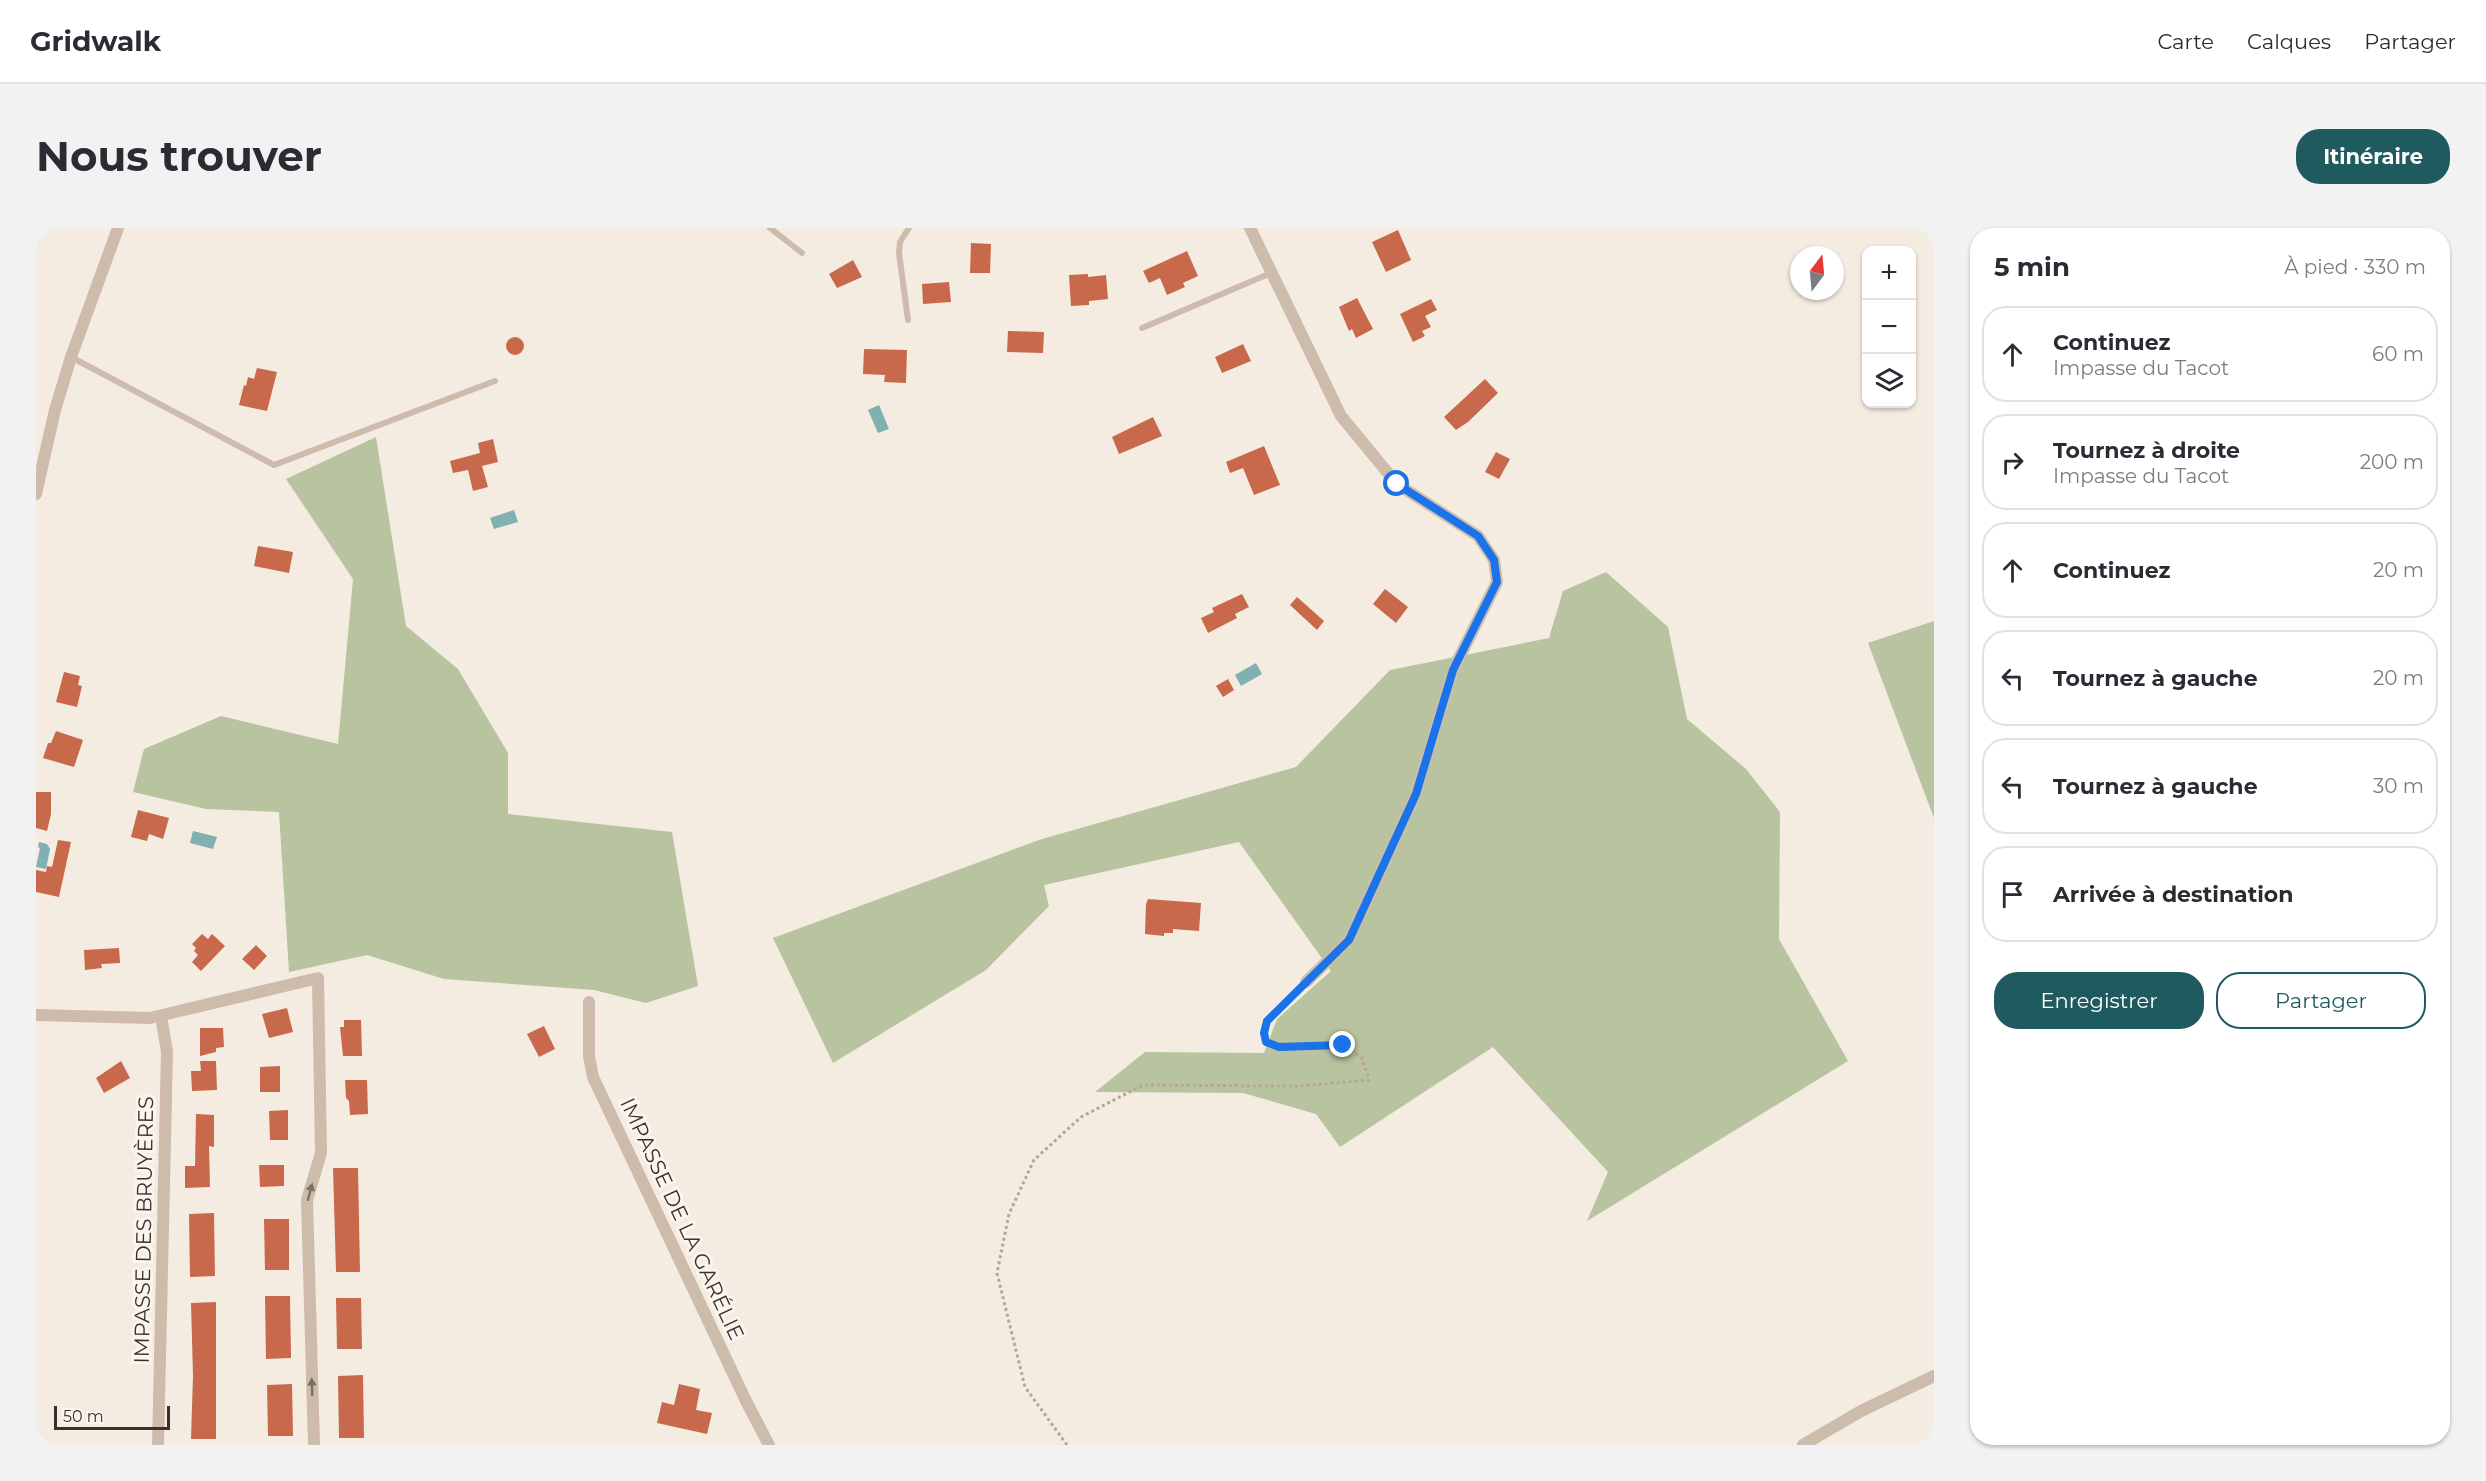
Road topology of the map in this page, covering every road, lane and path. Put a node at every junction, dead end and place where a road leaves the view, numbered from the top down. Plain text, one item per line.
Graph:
1 (118, 228) edge
2 (770, 228) edge
3 (909, 228) edge
4 (1250, 228) edge
5 (802, 253) dead end
6 (1271, 273) junction
7 (908, 320) dead end
8 (1142, 328) dead end
9 (70, 357) junction
10 (495, 381) dead end
11 (36, 494) edge
12 (1306, 982) joint
13 (589, 1002) dead end
14 (36, 1015) edge
15 (161, 1016) junction
16 (1934, 1376) edge
17 (158, 1445) edge
18 (314, 1445) edge
19 (769, 1445) edge
20 (1066, 1445) edge
21 (1803, 1445) edge

1 - 9 street
2 - 5 lane
3 - 7 lane
4 - 6 street
6 - 8 lane
6 - 12 street
9 - 10 lane
9 - 11 street
12 - 20 path
13 - 19 street, IMPASSE DE LA GARÉLIE
14 - 15 street
15 - 17 street, IMPASSE DES BRUYÈRES
18 -> 15 street
16 - 21 street

